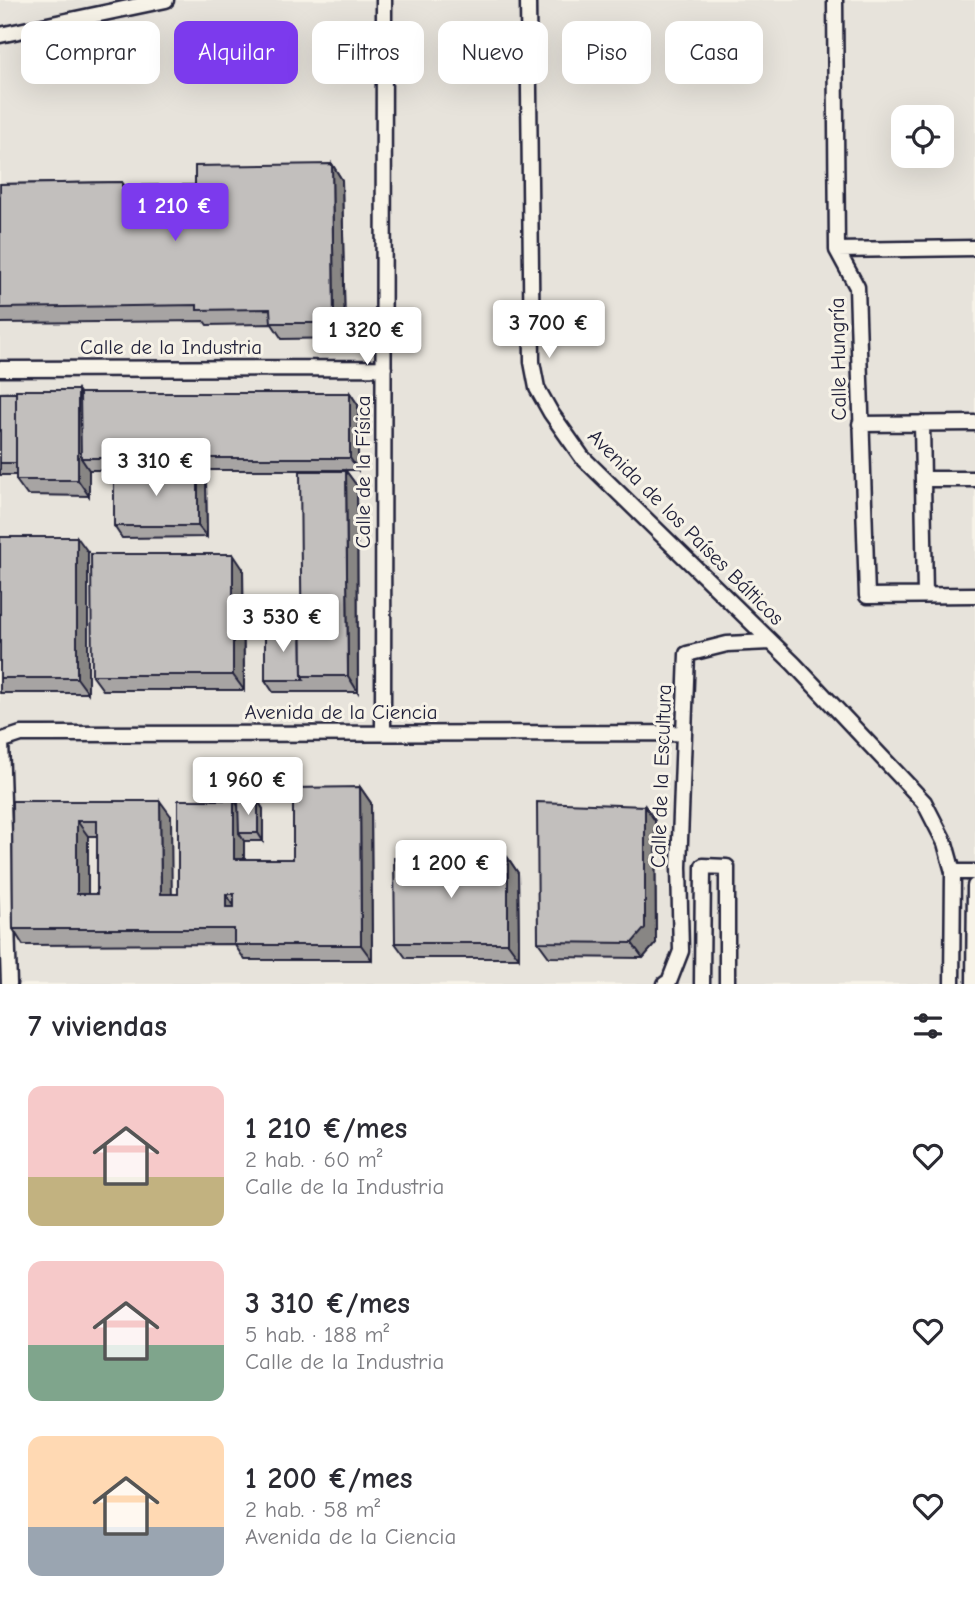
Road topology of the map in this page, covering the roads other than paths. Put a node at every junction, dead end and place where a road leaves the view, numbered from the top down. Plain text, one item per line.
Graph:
1 (166, 0) edge
2 (384, 0) edge
3 (528, 0) edge
4 (835, 0) edge
5 (0, 35) edge
6 (975, 248) edge
7 (837, 250) junction
8 (384, 368) junction
9 (0, 369) edge
10 (922, 423) junction
11 (975, 423) edge
12 (860, 424) junction
13 (923, 479) junction
14 (975, 479) edge
15 (925, 595) junction
16 (975, 595) edge
17 (770, 642) junction
18 (383, 733) junction
19 (684, 733) junction
20 (0, 741) edge
21 (953, 872) junction
22 (975, 872) edge
23 (975, 886) edge
24 (667, 983) edge
25 (9, 984) edge
26 (702, 984) edge
27 (727, 984) edge
28 (952, 984) edge
29 (974, 984) edge

1 - 5 street
2 - 8 street, Calle de la Física
3 - 17 street, Avenida de los Países Bálticos
4 - 7 street, Calle Hungría
6 - 7 street
7 - 12 street, Calle Hungría
8 - 9 street, Calle de la Industria
8 - 18 street, Calle de la Física
10 - 11 street
10 - 12 street
10 - 13 street
12 - 15 street, Calle Hungría
13 - 14 street
13 - 15 street
15 - 16 street
17 - 19 street, Calle de la Escultura
17 - 21 street, Avenida de los Países Bálticos
18 - 19 street, Avenida de la Ciencia
18 - 20 street, Avenida de la Ciencia
19 - 24 street, Calle de la Escultura
20 - 25 street
21 - 22 street
21 - 28 street, Avenida de los Países Bálticos
23 - 29 street
26 - 27 street

